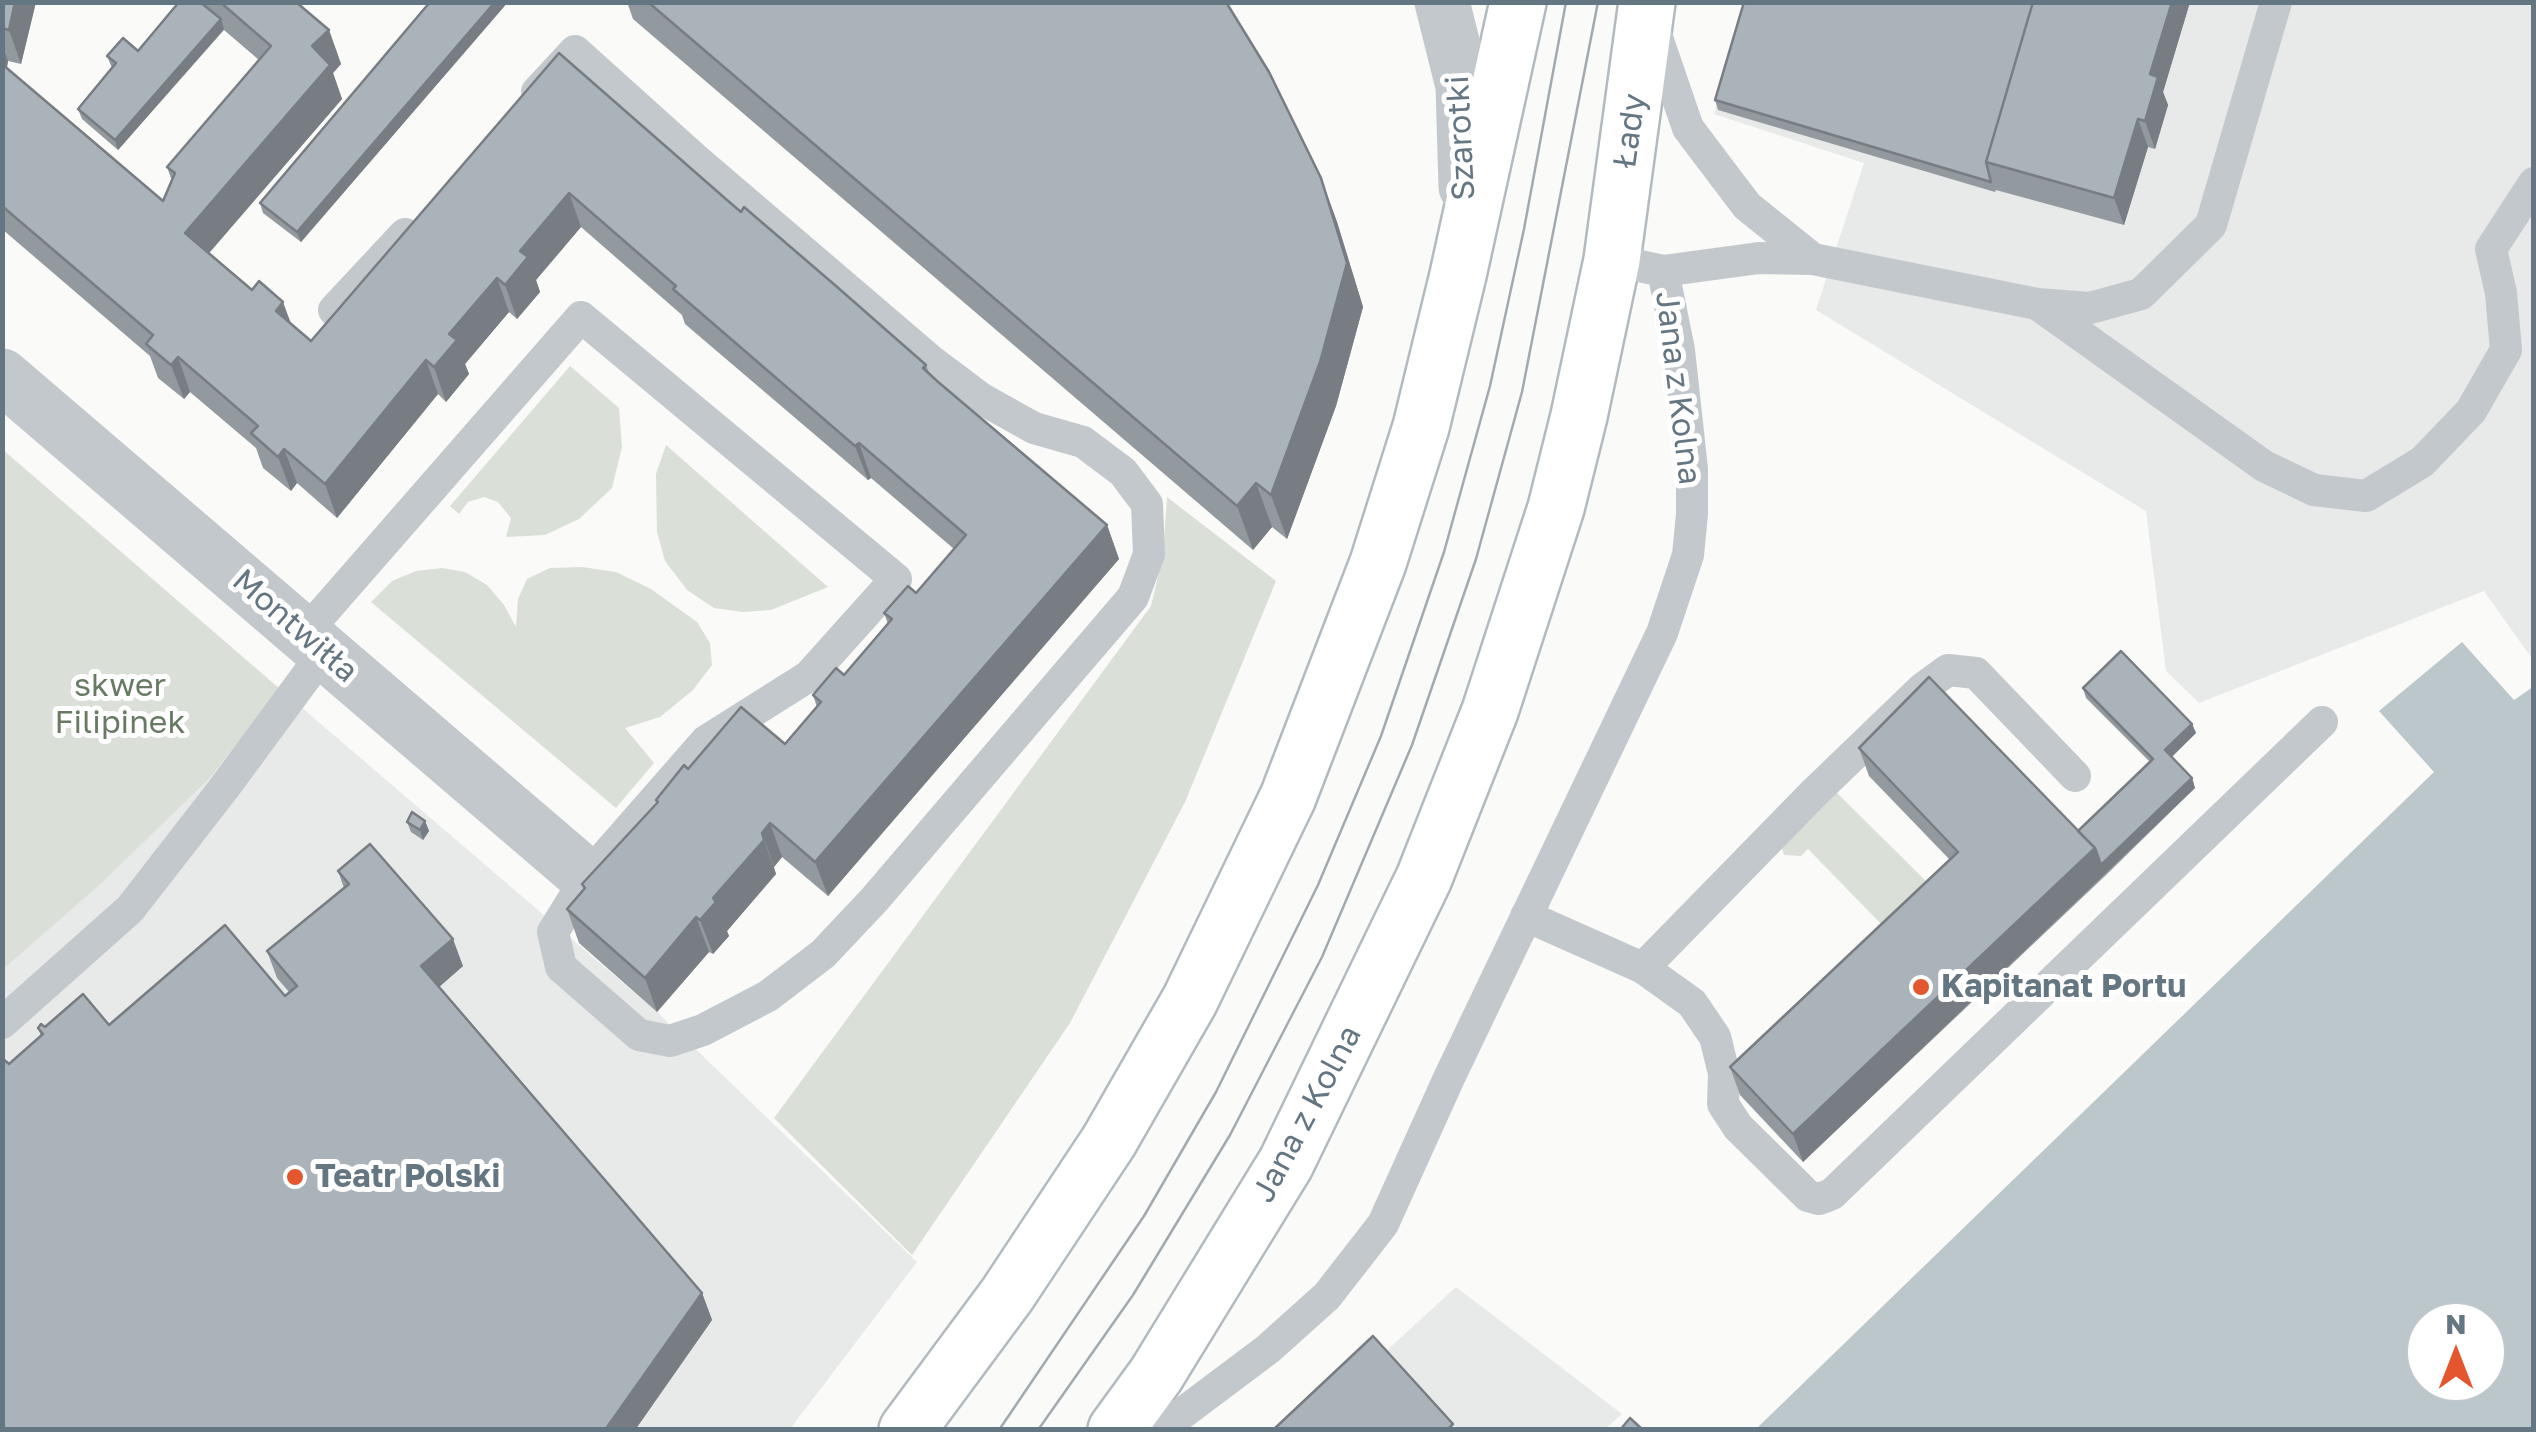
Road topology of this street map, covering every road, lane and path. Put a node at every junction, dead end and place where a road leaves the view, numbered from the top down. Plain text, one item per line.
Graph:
1 (1442, 2) edge
2 (1518, 2) edge
3 (2276, 2) edge
4 (1647, 5) edge
5 (522, 108) edge
6 (2534, 183) edge
7 (428, 209) edge
8 (1813, 258) junction
9 (1638, 266) junction
10 (1458, 275) junction
11 (2037, 304) junction
12 (334, 310) edge
13 (2, 376) edge
14 (315, 642) junction
15 (2322, 722) dead end
16 (2075, 776) dead end
17 (587, 876) junction
18 (1526, 916) junction
19 (1643, 968) junction
20 (2, 1023) edge
21 (907, 1430) edge
22 (1116, 1430) edge
23 (1160, 1430) edge

1 - 10 street, Szarotki
2 - 10 street
3 - 11 lane
4 - 8 lane
4 - 9 street, Łady
5 - 17 lane
6 - 11 lane
7 - 12 lane
8 - 9 lane
8 - 11 lane
9 - 18 lane, Jana z Kolna
9 - 22 street, Jana z Kolna
10 - 21 street
13 - 14 street, Montwiłła
14 - 17 street, Montwiłła
14 - 17 lane
14 - 20 lane
15 - 19 lane
16 - 19 lane
18 - 19 lane
18 - 23 lane, Jana z Kolna

